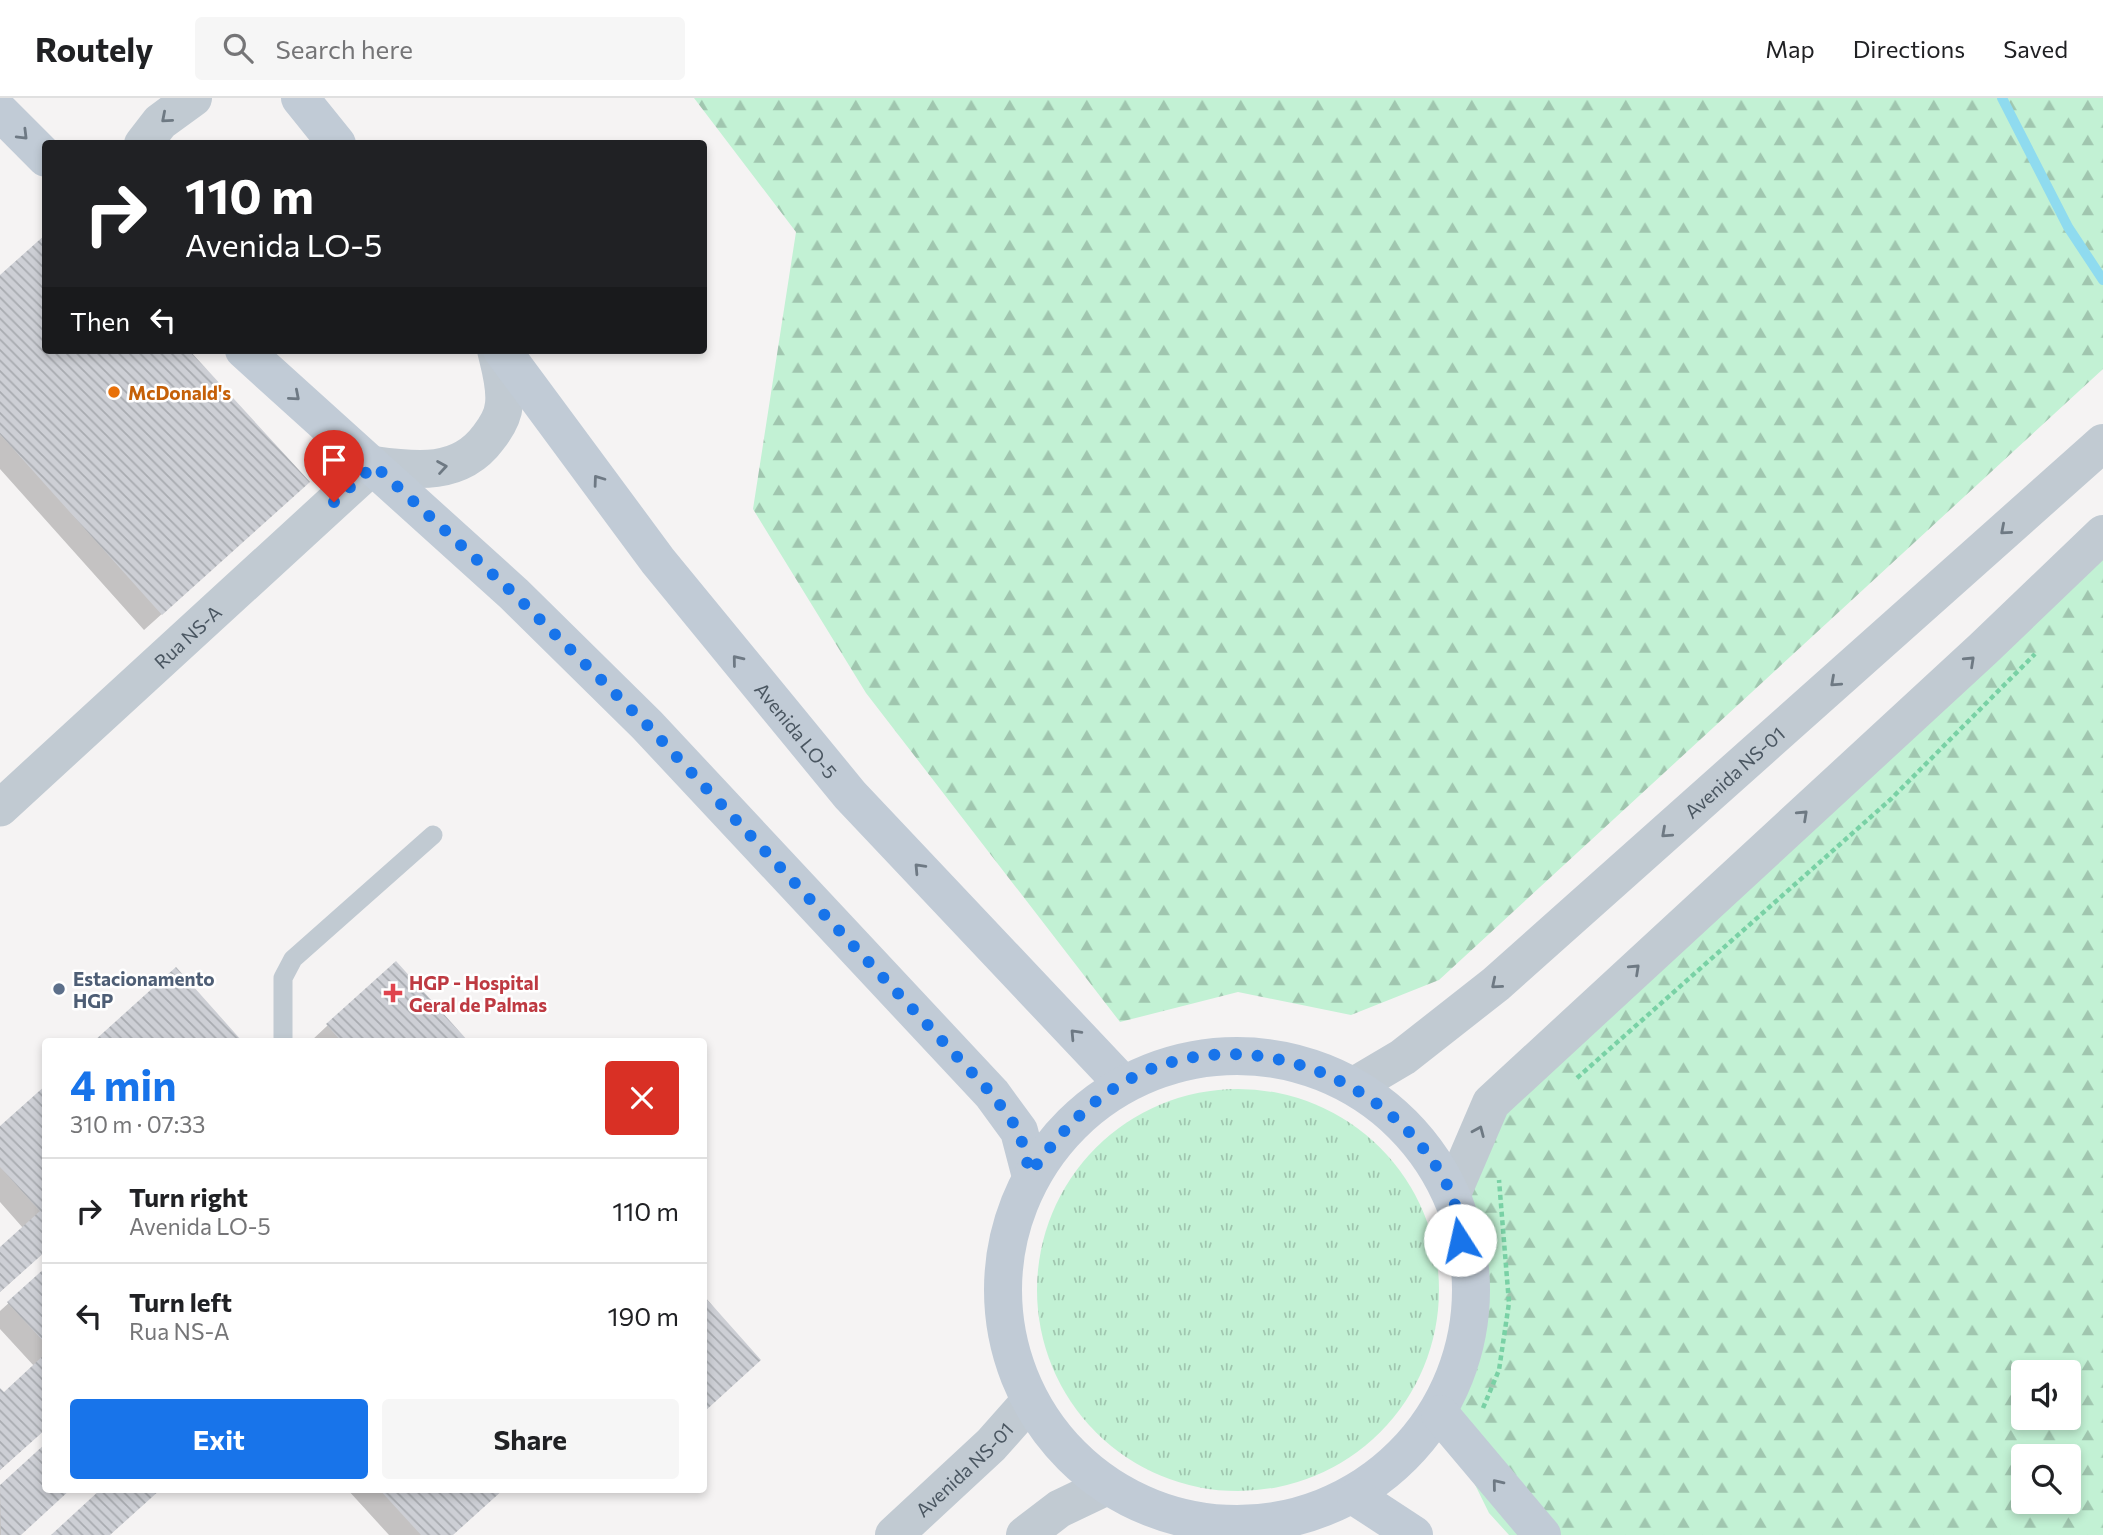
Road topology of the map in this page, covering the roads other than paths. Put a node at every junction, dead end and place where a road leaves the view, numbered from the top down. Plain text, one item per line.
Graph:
1 (193, 98) edge
2 (298, 99) edge
3 (0, 113) edge
4 (146, 140) edge
5 (334, 140) edge
6 (42, 154) edge
7 (249, 354) edge
8 (497, 354) edge
9 (505, 354) edge
10 (2103, 443) edge
11 (374, 465) junction
12 (2102, 535) edge
13 (0, 808) edge
14 (433, 835) dead end
15 (283, 1038) edge
16 (1122, 1083) junction
17 (1354, 1086) junction
18 (1030, 1173) junction
19 (1452, 1194) junction
20 (1030, 1401) junction
21 (1440, 1414) junction
22 (1107, 1486) junction
23 (1356, 1497) junction
24 (1059, 1522) edge
25 (894, 1535) edge
26 (1025, 1535) edge
27 (1414, 1535) edge
28 (1542, 1535) edge

1 -> 4 street
2 - 5 main road
3 -> 6 main road
7 -> 11 main road
11 -> 8 street
16 -> 9 main road, Avenida LO-5
10 -> 17 street, Avenida NS-01
11 - 13 street, Rua NS-A
11 - 18 main road
19 -> 12 street
14 - 15 lane
16 - 17 main road
16 - 18 main road
17 - 19 main road
18 - 20 main road
19 - 21 main road
20 - 22 main road
20 - 25 street, Avenida NS-01
21 - 23 main road
28 -> 21 main road
22 - 23 main road
22 - 24 street
23 - 27 main road
24 - 26 street

